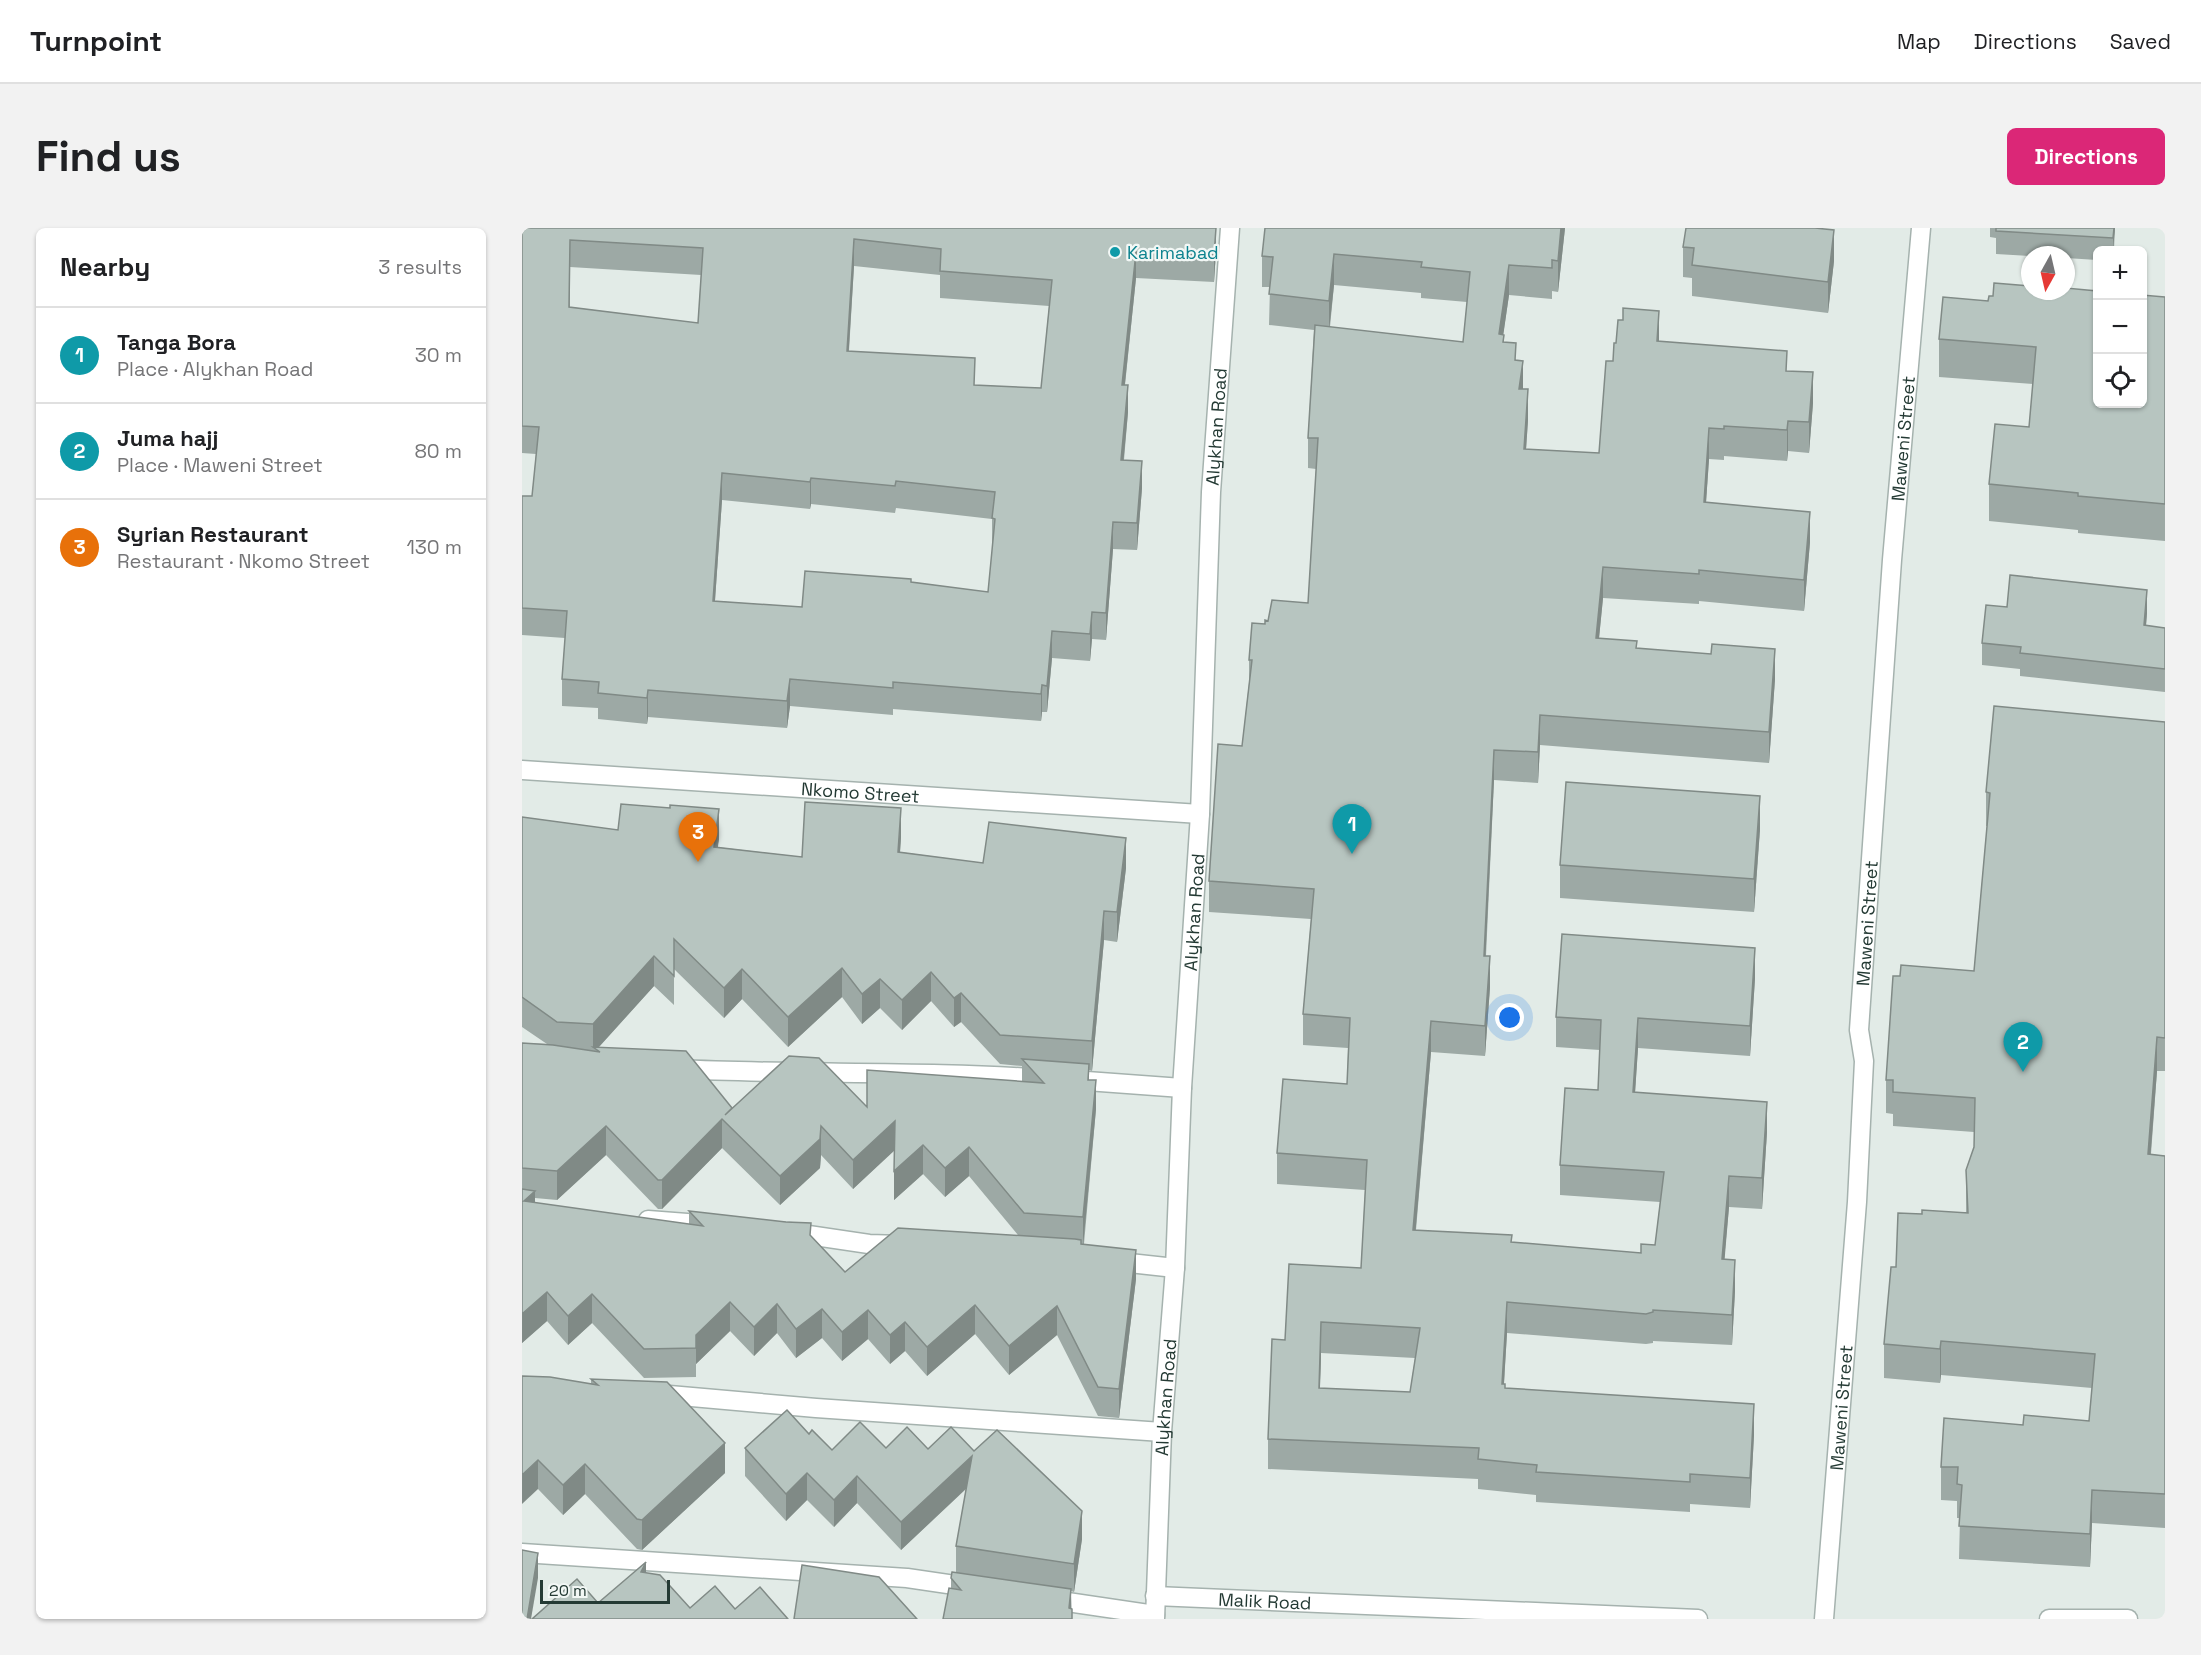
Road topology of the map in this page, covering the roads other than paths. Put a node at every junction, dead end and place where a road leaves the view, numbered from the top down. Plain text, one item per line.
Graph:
1 (1230, 228) edge
2 (1922, 228) edge
3 (522, 770) edge
4 (1200, 814) junction
5 (656, 1068) edge
6 (1182, 1088) junction
7 (628, 1218) edge
8 (727, 1227) edge
9 (771, 1230) edge
10 (915, 1246) edge
11 (1097, 1260) edge
12 (1175, 1268) junction
13 (643, 1393) edge
14 (1162, 1432) junction
15 (522, 1553) edge
16 (990, 1590) edge
17 (1025, 1596) edge
18 (1155, 1596) junction
19 (1155, 1617) edge
20 (2104, 1618) edge
21 (1698, 1619) edge
22 (1824, 1619) edge
23 (2049, 1619) edge
24 (2128, 1619) edge

1 - 4 street, Alykhan Road
2 - 22 street, Maweni Street
3 - 4 street, Nkomo Street
4 - 6 street, Alykhan Road
5 - 6 street
6 - 12 street, Alykhan Road
7 - 8 street
9 - 10 street
11 - 12 street
12 - 14 street, Alykhan Road
13 - 14 street
14 - 18 street, Alykhan Road
15 - 16 street
17 - 19 street
18 - 19 street, Alykhan Road
18 - 21 street, Malik Road
20 - 23 street
20 - 24 street

